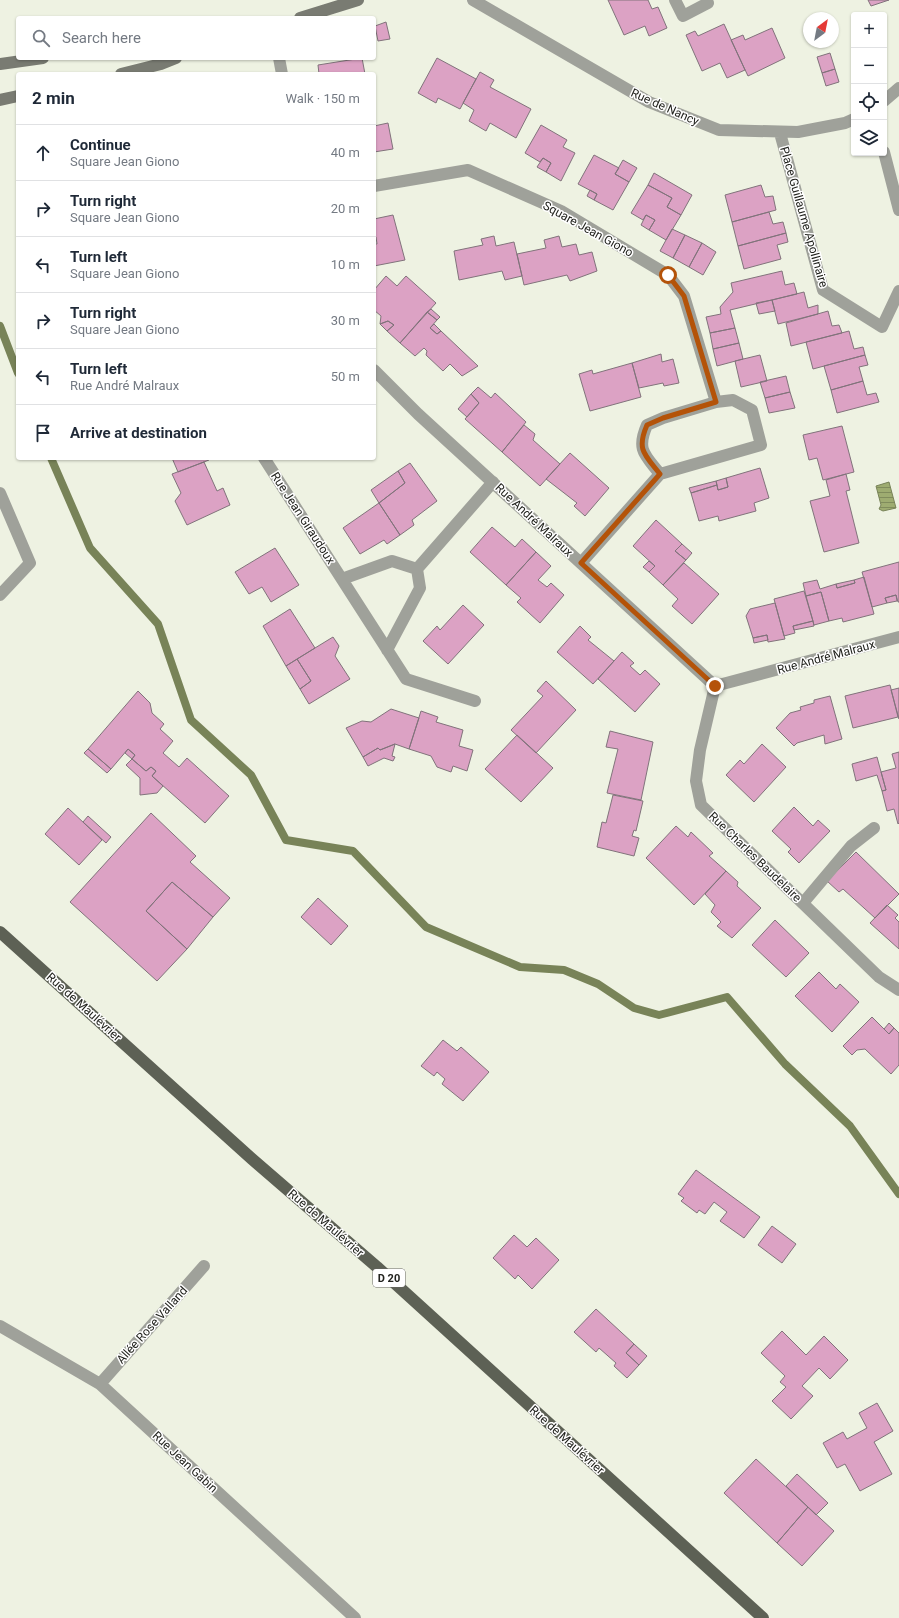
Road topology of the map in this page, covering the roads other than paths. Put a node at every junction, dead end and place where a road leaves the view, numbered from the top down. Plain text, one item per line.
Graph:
1 (358, 0) edge
2 (473, 0) edge
3 (675, 0) edge
4 (708, 3) dead end
5 (306, 16) edge
6 (29, 60) edge
7 (171, 60) edge
8 (279, 60) edge
9 (0, 64) edge
10 (129, 72) edge
11 (282, 72) edge
12 (899, 88) edge
13 (16, 96) edge
14 (887, 98) edge
15 (0, 100) edge
16 (851, 120) edge
17 (780, 132) junction
18 (885, 156) edge
19 (376, 186) edge
20 (899, 210) edge
21 (899, 291) edge
22 (376, 372) edge
23 (716, 402) junction
24 (265, 460) edge
25 (660, 474) junction
26 (494, 482) junction
27 (0, 493) edge
28 (581, 563) junction
29 (418, 569) junction
30 (342, 579) junction
31 (0, 595) edge
32 (899, 638) edge
33 (387, 650) junction
34 (715, 686) junction
35 (475, 701) dead end
36 (874, 828) dead end
37 (802, 903) junction
38 (0, 928) edge
39 (0, 932) edge
40 (12, 942) junction
41 (899, 990) edge
42 (204, 1266) dead end
43 (0, 1326) edge
44 (100, 1384) junction
45 (355, 1618) edge
46 (763, 1618) edge

1 - 5 street
2 - 17 street, Rue de Nancy
3 - 4 street
6 - 9 street
7 - 10 street
8 - 11 street
12 - 14 street
13 - 15 street
16 - 17 street, Rue de Nancy
17 - 21 street, Place Guillaume Apollinaire
18 - 20 street
19 - 23 street, Square Jean Giono
22 - 26 street, Rue André Malraux
23 - 25 street
23 - 25 street
24 - 30 street, Rue Jean Giraudoux
25 - 28 street
26 - 28 street, Rue André Malraux
26 - 29 street
27 - 31 street
28 - 34 street, Rue André Malraux
29 - 30 street
29 - 33 street
30 - 33 street, Rue Jean Giraudoux
32 - 34 street, Rue André Malraux
33 - 35 street, Rue Jean Giraudoux
34 - 37 street, Rue Charles Baudelaire
36 - 37 street
37 - 41 street, Rue Charles Baudelaire
38 - 40 main road, Rue de Maulévrier / D 20
39 - 40 main road, Rue de Maulévrier / D 20
40 - 46 main road, Rue de Maulévrier / D 20
42 - 44 street, Allée Rose Valland
43 - 44 street, Rue Jean Gabin
44 - 45 street, Rue Jean Gabin

